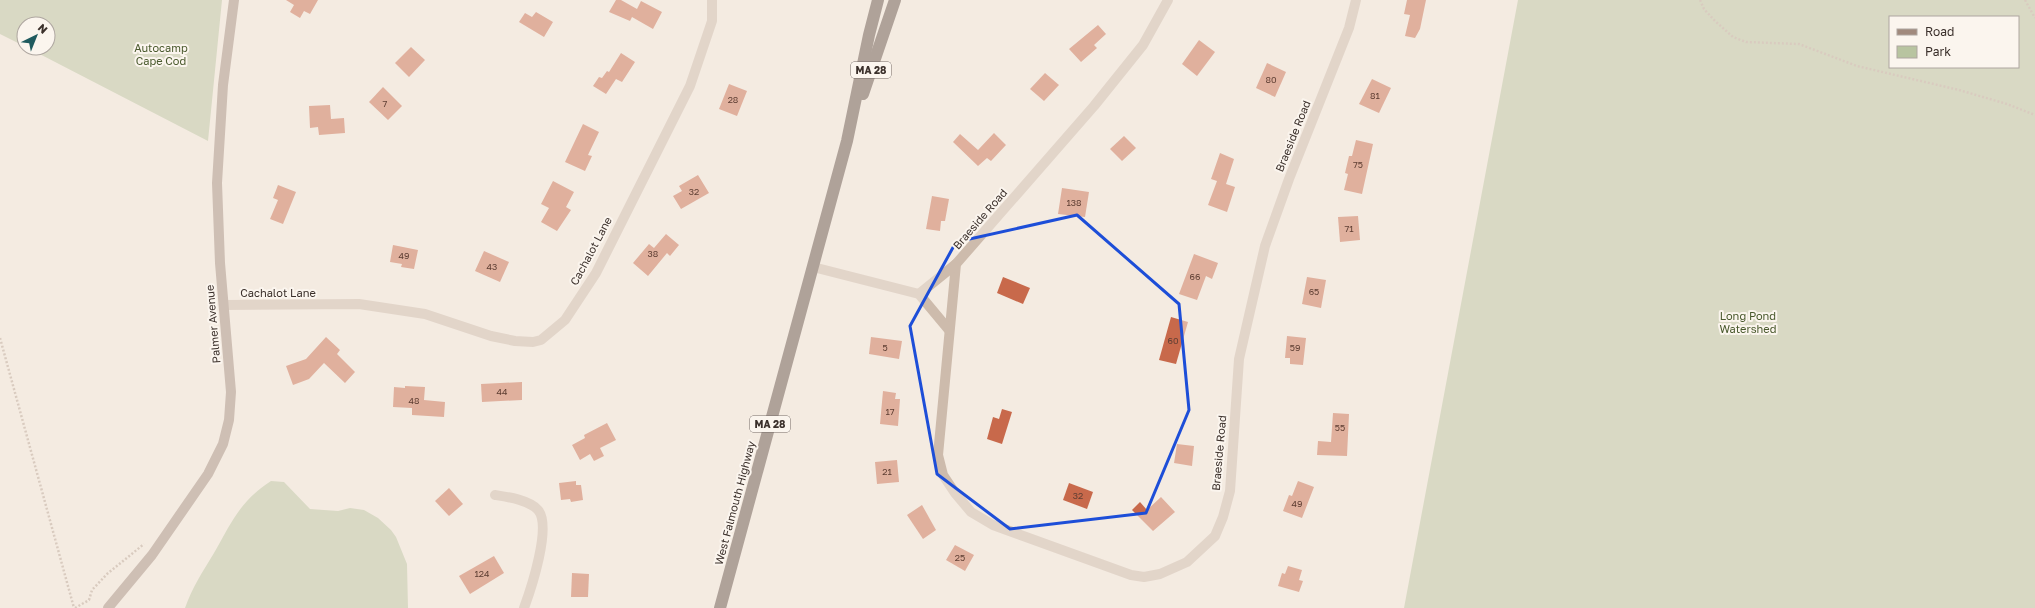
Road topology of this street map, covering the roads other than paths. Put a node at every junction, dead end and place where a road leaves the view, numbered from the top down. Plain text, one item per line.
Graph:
1 (234, 0) edge
2 (712, 0) edge
3 (878, 0) edge
4 (895, 0) edge
5 (1168, 0) edge
6 (1356, 0) edge
7 (847, 141) junction
8 (956, 264) junction
9 (813, 267) junction
10 (919, 294) junction
11 (224, 305) junction
12 (949, 330) junction
13 (495, 495) dead end
14 (108, 608) edge
15 (524, 608) edge
16 (720, 608) edge

1 - 11 main road, Palmer Avenue
2 - 11 street, Cachalot Lane
3 - 7 highway, MA 28
4 - 7 highway, MA 28
5 - 8 street, Braeside Road
6 - 12 street, Braeside Road
7 - 9 highway, MA 28
8 - 10 street, Braeside Road
8 - 12 street, Braeside Road
9 - 10 street
9 - 16 highway, West Falmouth Highway / MA 28
10 - 12 street
11 - 14 main road, Palmer Avenue
13 - 15 street

